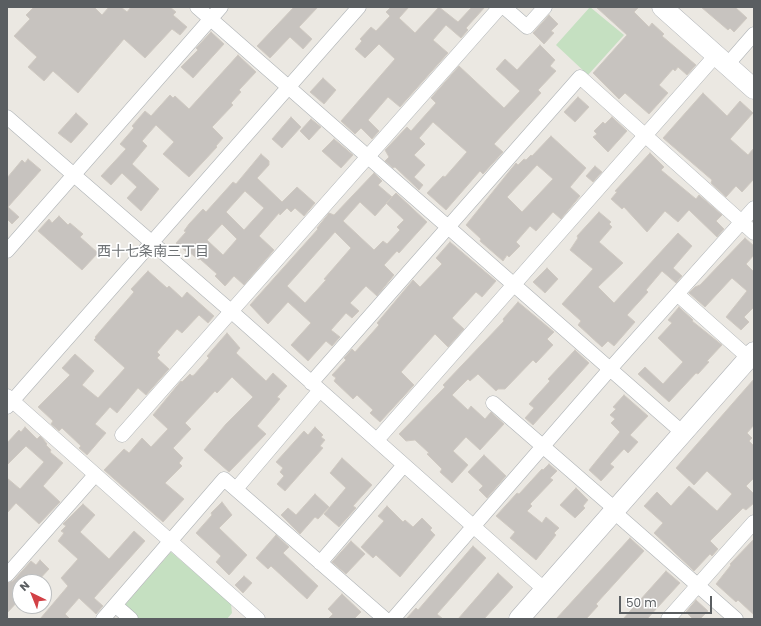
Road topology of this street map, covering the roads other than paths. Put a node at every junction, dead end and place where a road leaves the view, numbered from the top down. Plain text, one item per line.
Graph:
1 (197, 7) edge
2 (221, 7) edge
3 (359, 7) edge
4 (500, 7) edge
5 (504, 7) edge
6 (545, 7) edge
7 (662, 7) edge
8 (211, 19) junction
9 (754, 34) edge
10 (721, 60) junction
11 (289, 87) junction
12 (754, 89) edge
13 (7, 117) edge
14 (645, 135) junction
15 (368, 157) junction
16 (74, 174) junction
17 (754, 208) edge
18 (741, 222) junction
19 (448, 227) junction
20 (754, 233) edge
21 (151, 242) junction
22 (7, 250) edge
23 (514, 285) junction
24 (677, 294) junction
25 (232, 312) junction
26 (752, 354) edge
27 (610, 369) junction
28 (315, 387) junction
29 (9, 402) edge
30 (494, 403) dead end
31 (683, 433) junction
32 (122, 435) dead end
33 (377, 440) junction
34 (544, 445) junction
35 (404, 465) junction
36 (95, 475) junction
37 (236, 489) junction
38 (614, 510) junction
39 (754, 522) edge
40 (475, 527) junction
41 (170, 541) junction
42 (320, 562) junction
43 (7, 575) edge
44 (698, 586) junction
45 (544, 589) junction
46 (115, 605) junction
47 (242, 614) edge
48 (377, 617) edge
49 (103, 619) edge
50 (131, 619) edge
51 (258, 619) edge
52 (393, 619) edge
53 (519, 619) edge
54 (668, 619) edge
55 (736, 619) edge

1 - 8 street
2 - 8 street
3 - 11 street
4 - 15 street
5 - 6 street
7 - 10 street
8 - 11 street
8 - 16 street
9 - 10 street
10 - 12 street
10 - 14 street
11 - 15 street
11 - 21 street
13 - 16 street
14 - 18 street
14 - 19 street
14 - 23 street
15 - 19 street
15 - 25 street
16 - 21 street
16 - 22 street
17 - 18 street
18 - 20 street
18 - 24 street
19 - 23 street
19 - 28 street
21 - 25 street
21 - 29 street
23 - 27 street
23 - 33 street
24 - 26 street
24 - 27 street
25 - 28 street
25 - 32 street
26 - 31 street
27 - 31 street
27 - 34 street
28 - 33 street
28 - 37 street
29 - 36 street
30 - 34 street
31 - 38 street
33 - 35 street
34 - 38 street
34 - 40 street
35 - 40 street
35 - 42 street
36 - 41 street
36 - 43 street
37 - 41 street
37 - 42 street
38 - 44 street
38 - 45 street
39 - 44 street
40 - 45 street
40 - 52 street
41 - 46 street
41 - 47 street
42 - 48 street
44 - 54 street
44 - 55 street
45 - 53 street
46 - 49 street
46 - 50 street
47 - 51 street

